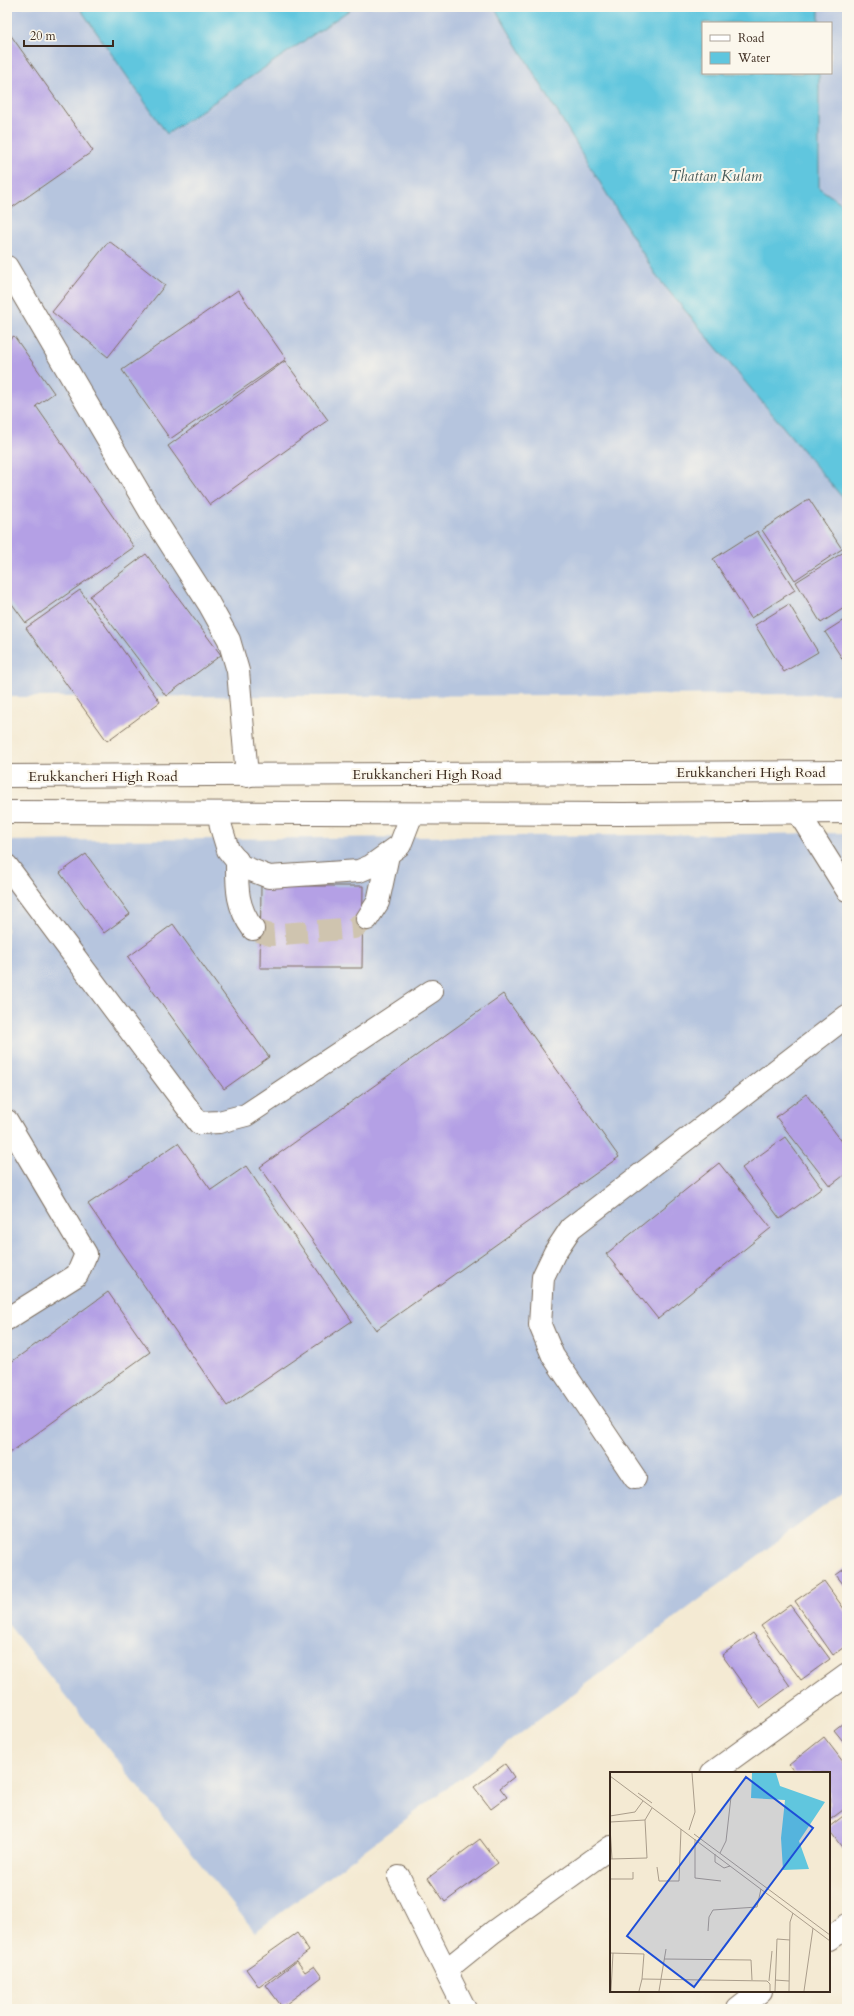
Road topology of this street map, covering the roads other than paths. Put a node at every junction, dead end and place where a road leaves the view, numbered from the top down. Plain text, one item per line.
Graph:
1 (7, 267) edge
2 (847, 772) edge
3 (7, 776) edge
4 (247, 776) junction
5 (7, 812) edge
6 (798, 812) junction
7 (847, 812) edge
8 (219, 813) junction
9 (412, 814) junction
10 (388, 855) junction
11 (236, 860) junction
12 (7, 866) edge
13 (847, 890) edge
14 (367, 919) tunnel mouth
15 (253, 929) tunnel mouth
16 (432, 991) dead end
17 (847, 1016) edge
18 (7, 1122) edge
19 (7, 1319) edge
20 (635, 1478) dead end
21 (847, 1675) edge
22 (713, 1772) edge
23 (610, 1848) edge
24 (399, 1877) dead end
25 (847, 1925) edge
26 (830, 1938) edge
27 (446, 1970) junction
28 (760, 1992) edge
29 (465, 2009) edge
30 (738, 2009) edge

1 - 4 main road
2 - 4 main road, Erukkancheri High Road
3 - 4 main road, Erukkancheri High Road
5 - 8 main road
6 - 7 main road
6 - 9 main road
6 - 13 main road
8 - 9 main road
8 - 11 main road
9 - 10 main road
10 - 11 main road
10 - 14 main road
11 - 15 main road
12 - 16 main road
17 - 20 main road
18 - 19 main road
21 - 22 main road
23 - 27 main road
24 - 27 main road
25 - 26 main road
27 - 29 main road
28 - 30 main road

